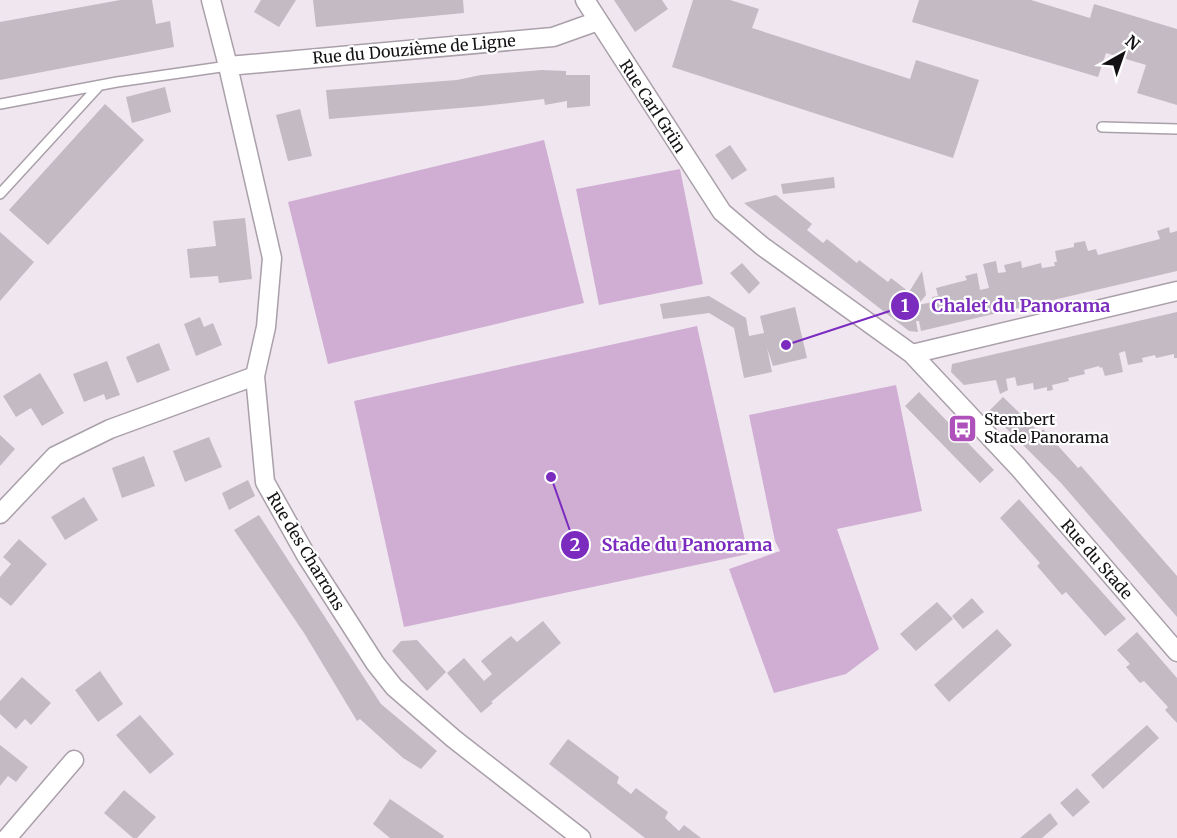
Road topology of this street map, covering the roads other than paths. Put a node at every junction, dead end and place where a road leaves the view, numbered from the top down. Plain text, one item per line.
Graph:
1 (211, 0) edge
2 (585, 0) edge
3 (598, 21) junction
4 (228, 66) junction
5 (99, 86) junction
6 (0, 104) edge
7 (1102, 127) dead end
8 (1177, 129) edge
9 (0, 194) edge
10 (1177, 291) edge
11 (912, 354) junction
12 (255, 376) junction
13 (0, 514) edge
14 (1177, 652) edge
15 (74, 760) dead end
16 (7, 838) edge
17 (581, 838) edge

1 - 4 street, Rue des Charrons
2 - 3 street, Rue Carl Grün
3 - 4 street, Rue du Douzième de Ligne
3 - 11 street, Rue Carl Grün
4 - 5 lane
4 - 12 street, Rue des Charrons
5 - 6 lane
5 - 9 lane
7 - 8 lane
10 - 11 street
11 - 14 street, Rue du Stade
12 - 13 street
12 - 17 street, Rue des Charrons
15 - 16 street

